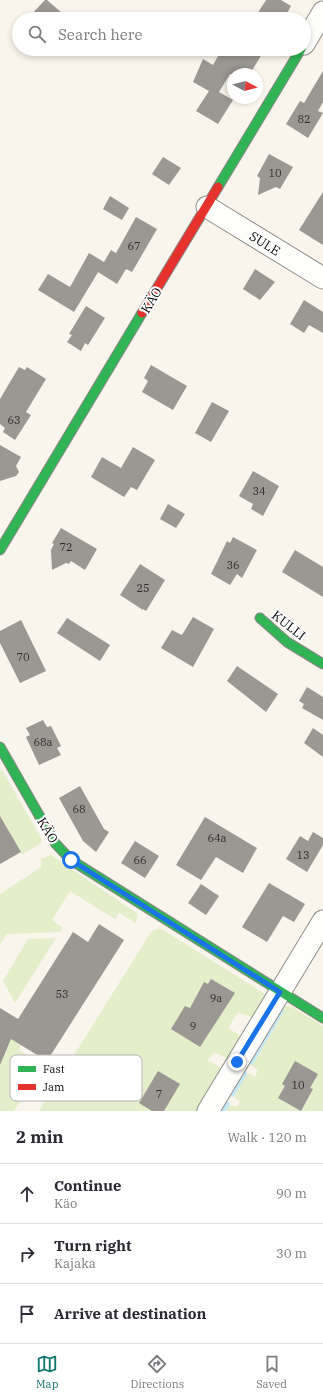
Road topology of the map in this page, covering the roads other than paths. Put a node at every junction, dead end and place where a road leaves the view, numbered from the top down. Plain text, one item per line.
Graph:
1 (323, 12) edge
2 (311, 32) edge
3 (297, 56) edge
4 (207, 207) junction
5 (323, 278) edge
6 (0, 550) edge
7 (260, 618) dead end
8 (323, 664) edge
9 (0, 747) edge
10 (323, 920) edge
11 (280, 992) junction
12 (323, 1018) edge
13 (208, 1111) edge

1 - 2 street
3 - 4 street, KÄO
4 - 5 street, SULE
4 - 6 street, KÄO
7 - 8 street, KULLI
9 - 11 street, KÄO
10 - 11 street
11 - 12 street, KÄO
11 - 13 street

